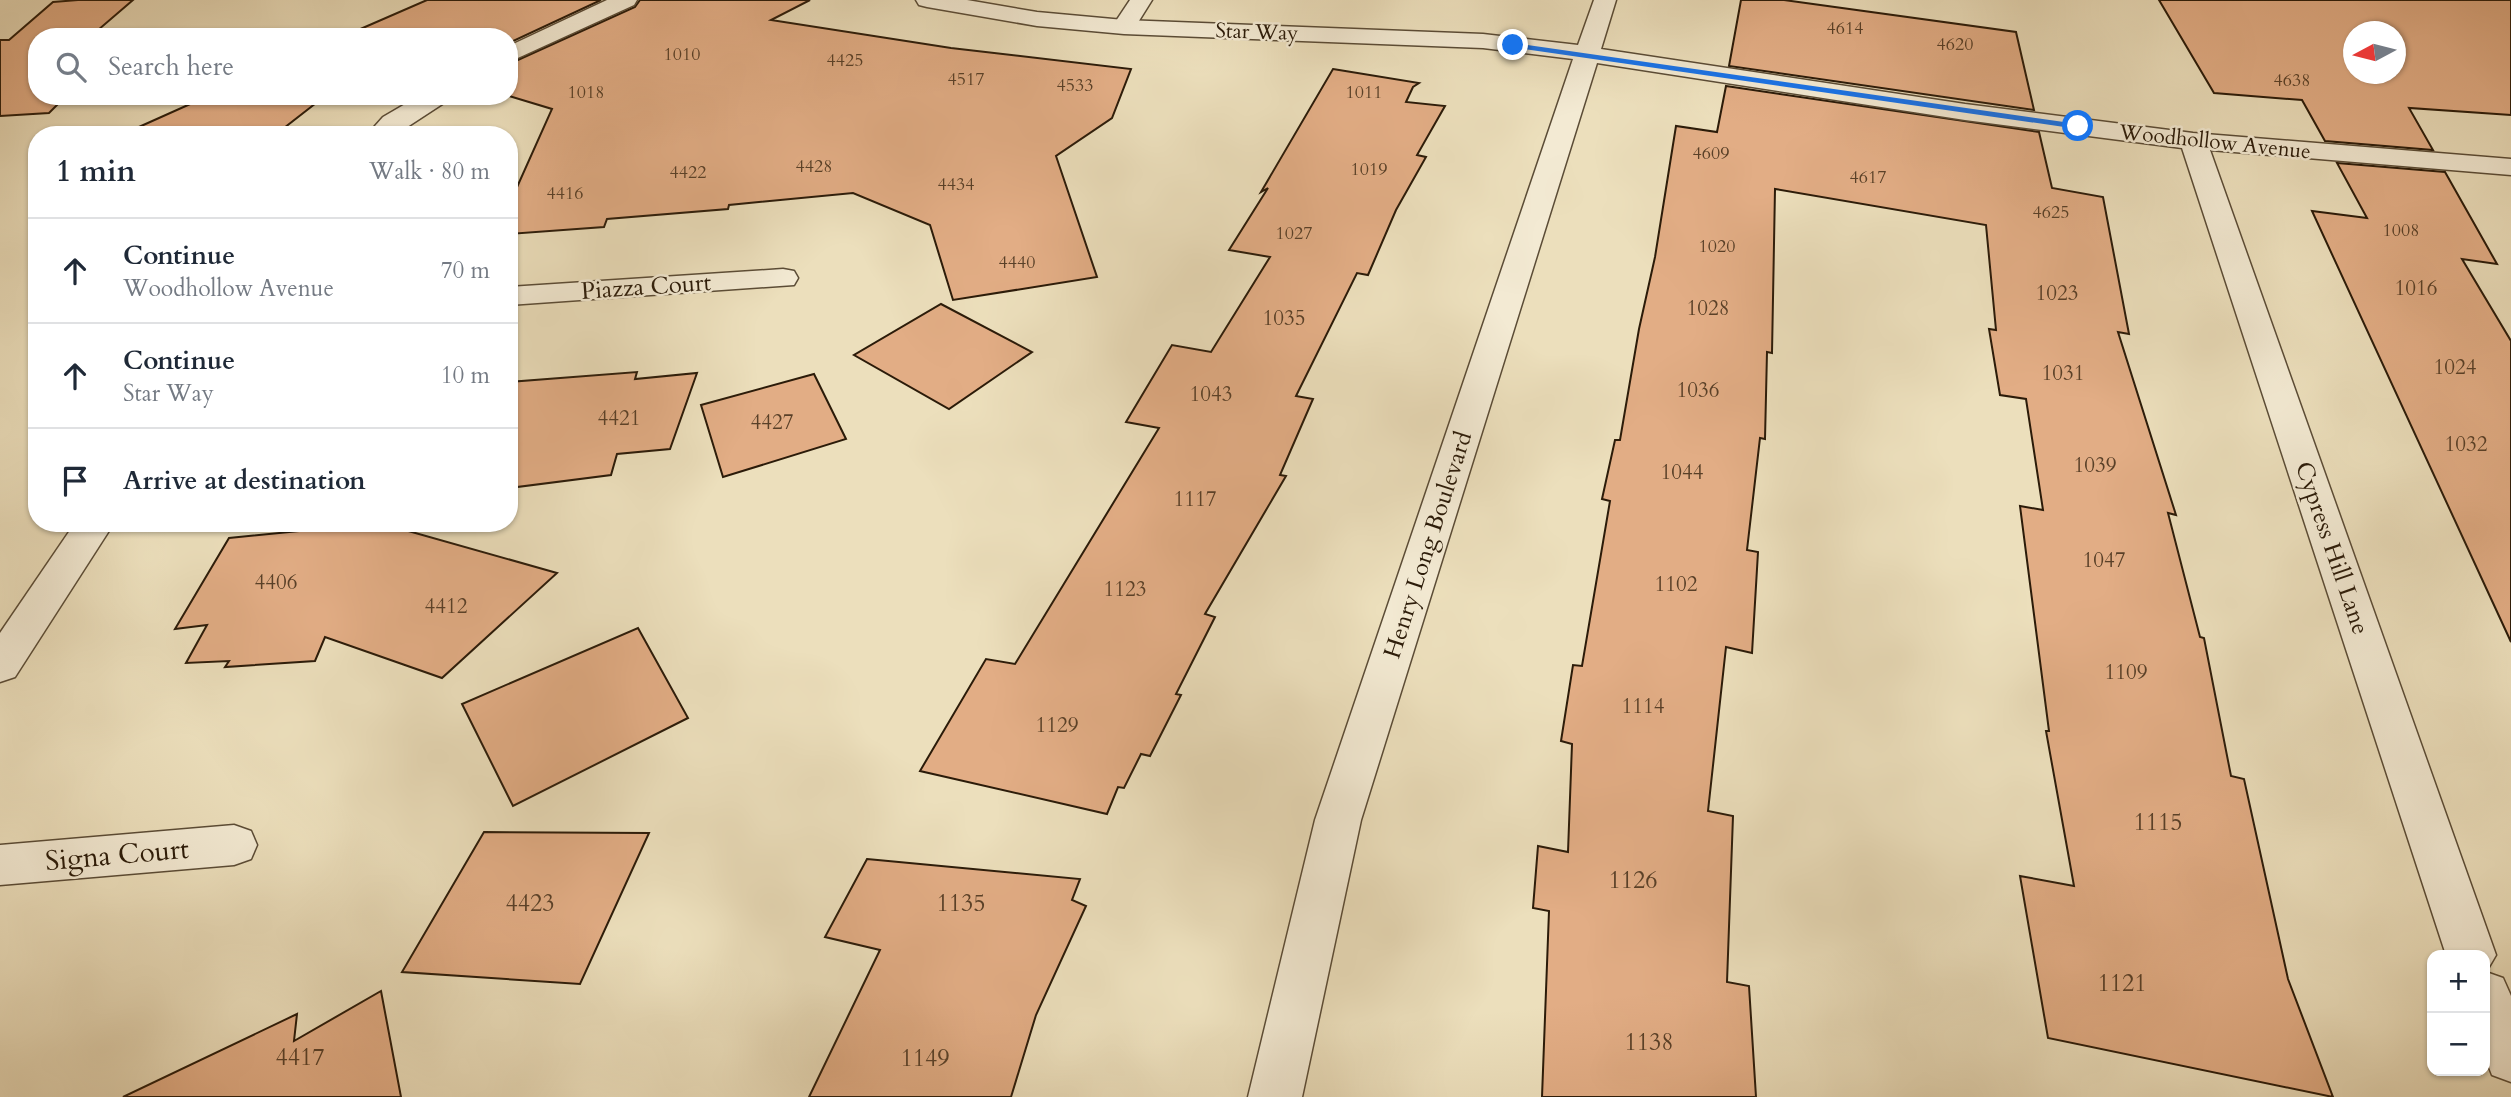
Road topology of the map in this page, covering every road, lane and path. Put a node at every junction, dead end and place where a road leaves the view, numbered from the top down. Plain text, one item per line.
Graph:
1 (626, 0) edge
2 (927, 0) edge
3 (1141, 0) edge
4 (1605, 0) edge
5 (1124, 27) junction
6 (518, 51) edge
7 (1589, 54) junction
8 (423, 105) edge
9 (389, 126) edge
10 (2193, 141) junction
11 (2511, 167) edge
12 (783, 278) dead end
13 (518, 295) edge
14 (88, 532) edge
15 (0, 666) edge
16 (234, 845) dead end
17 (0, 865) edge
18 (2469, 950) edge
19 (2490, 1007) edge
20 (2511, 1057) edge
21 (1275, 1097) edge

1 - 6 street
2 - 5 street, Star Way
3 - 5 street
4 - 7 street, Henry Long Boulevard
5 - 7 street, Star Way
7 - 10 street, Woodhollow Avenue
7 - 21 street, Henry Long Boulevard
8 - 9 street
10 - 11 street, Woodhollow Avenue
10 - 18 street, Cypress Hill Lane
12 - 13 street, Piazza Court
14 - 15 street
16 - 17 street, Signa Court
19 - 20 street

